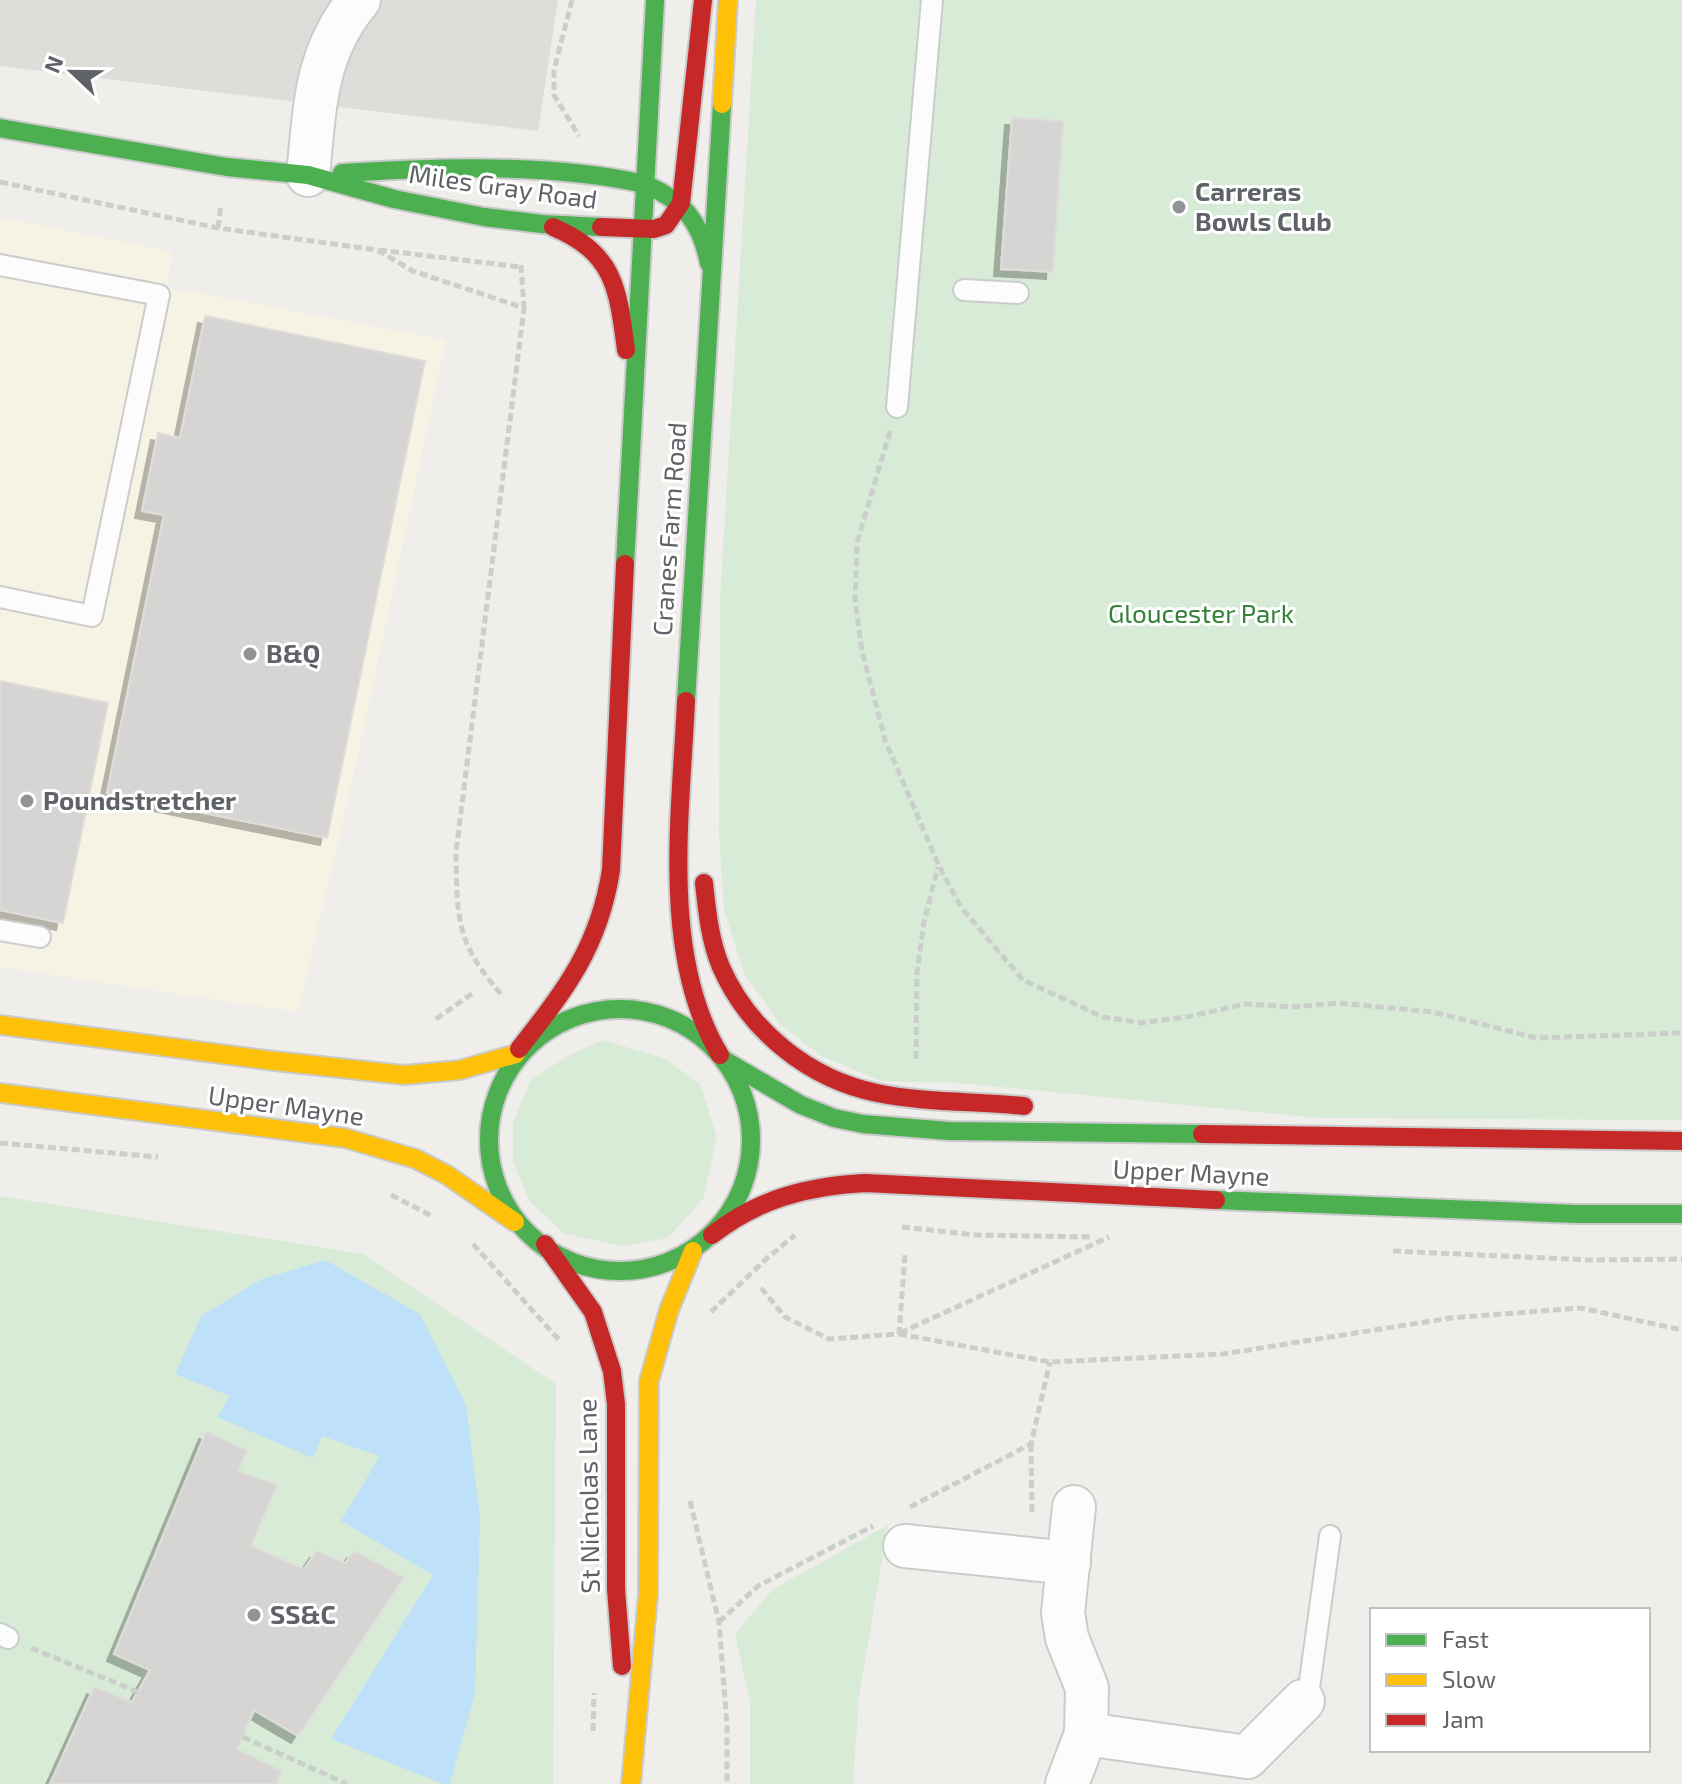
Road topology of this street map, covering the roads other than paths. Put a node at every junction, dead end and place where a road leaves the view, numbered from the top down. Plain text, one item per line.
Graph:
1 (359, 0) edge
2 (655, 0) edge
3 (703, 0) edge
4 (728, 0) edge
5 (932, 0) edge
6 (0, 128) edge
7 (308, 175) junction
8 (644, 184) junction
9 (681, 203) junction
10 (542, 224) junction
11 (641, 230) junction
12 (0, 265) edge
13 (712, 281) junction
14 (964, 290) dead end
15 (1018, 293) dead end
16 (632, 396) junction
17 (897, 407) road end
18 (0, 597) edge
19 (691, 600) junction
20 (699, 782) dead end
21 (703, 858) dead end
22 (0, 930) edge
23 (40, 937) dead end
24 (0, 1025) edge
25 (518, 1052) junction
26 (722, 1057) junction
27 (0, 1093) edge
28 (1037, 1108) dead end
29 (1080, 1115) dead end
30 (1164, 1134) junction
31 (1682, 1141) edge
32 (1682, 1214) edge
33 (712, 1235) junction
34 (542, 1242) junction
35 (693, 1251) junction
36 (1074, 1507) dead end
37 (898, 1525) road end
38 (1330, 1536) dead end
39 (1050, 1561) junction
40 (1303, 1701) joint
41 (1086, 1734) junction
42 (631, 1764) junction
43 (1251, 1770) edge
44 (631, 1784) edge
45 (1067, 1784) edge

1 - 7 street
2 - 8 main road, Cranes Farm Road
3 - 9 main road
4 - 13 main road, Cranes Farm Road
5 - 17 lane
6 - 7 main road, Miles Gray Road
7 - 8 main road, Miles Gray Road
7 - 10 main road, Miles Gray Road
8 - 9 main road, Miles Gray Road
8 - 11 main road, Cranes Farm Road
9 - 11 main road
9 - 13 main road
10 - 11 main road, Miles Gray Road
10 - 16 main road, Cranes Farm Road
11 - 16 main road, Cranes Farm Road
12 - 18 lane
13 - 19 main road, Cranes Farm Road
14 - 15 lane
16 - 25 main road, Cranes Farm Road
19 - 20 main road
19 - 26 main road, Cranes Farm Road
21 - 28 main road
22 - 23 lane
24 - 25 main road, Upper Mayne
25 - 26 main road
25 - 34 main road
26 - 30 main road, Upper Mayne
26 - 33 main road
27 - 34 main road, Upper Mayne
29 - 30 main road
30 - 31 main road, Upper Mayne
32 - 33 main road, Upper Mayne
33 - 35 main road
34 - 35 main road
34 - 42 main road, St Nicholas Lane
35 - 42 main road, St Nicholas Lane
36 - 39 street
37 - 39 street
38 - 40 lane
39 - 41 street
40 - 43 street
41 - 43 street
41 - 45 street
42 - 44 main road, St Nicholas Lane

